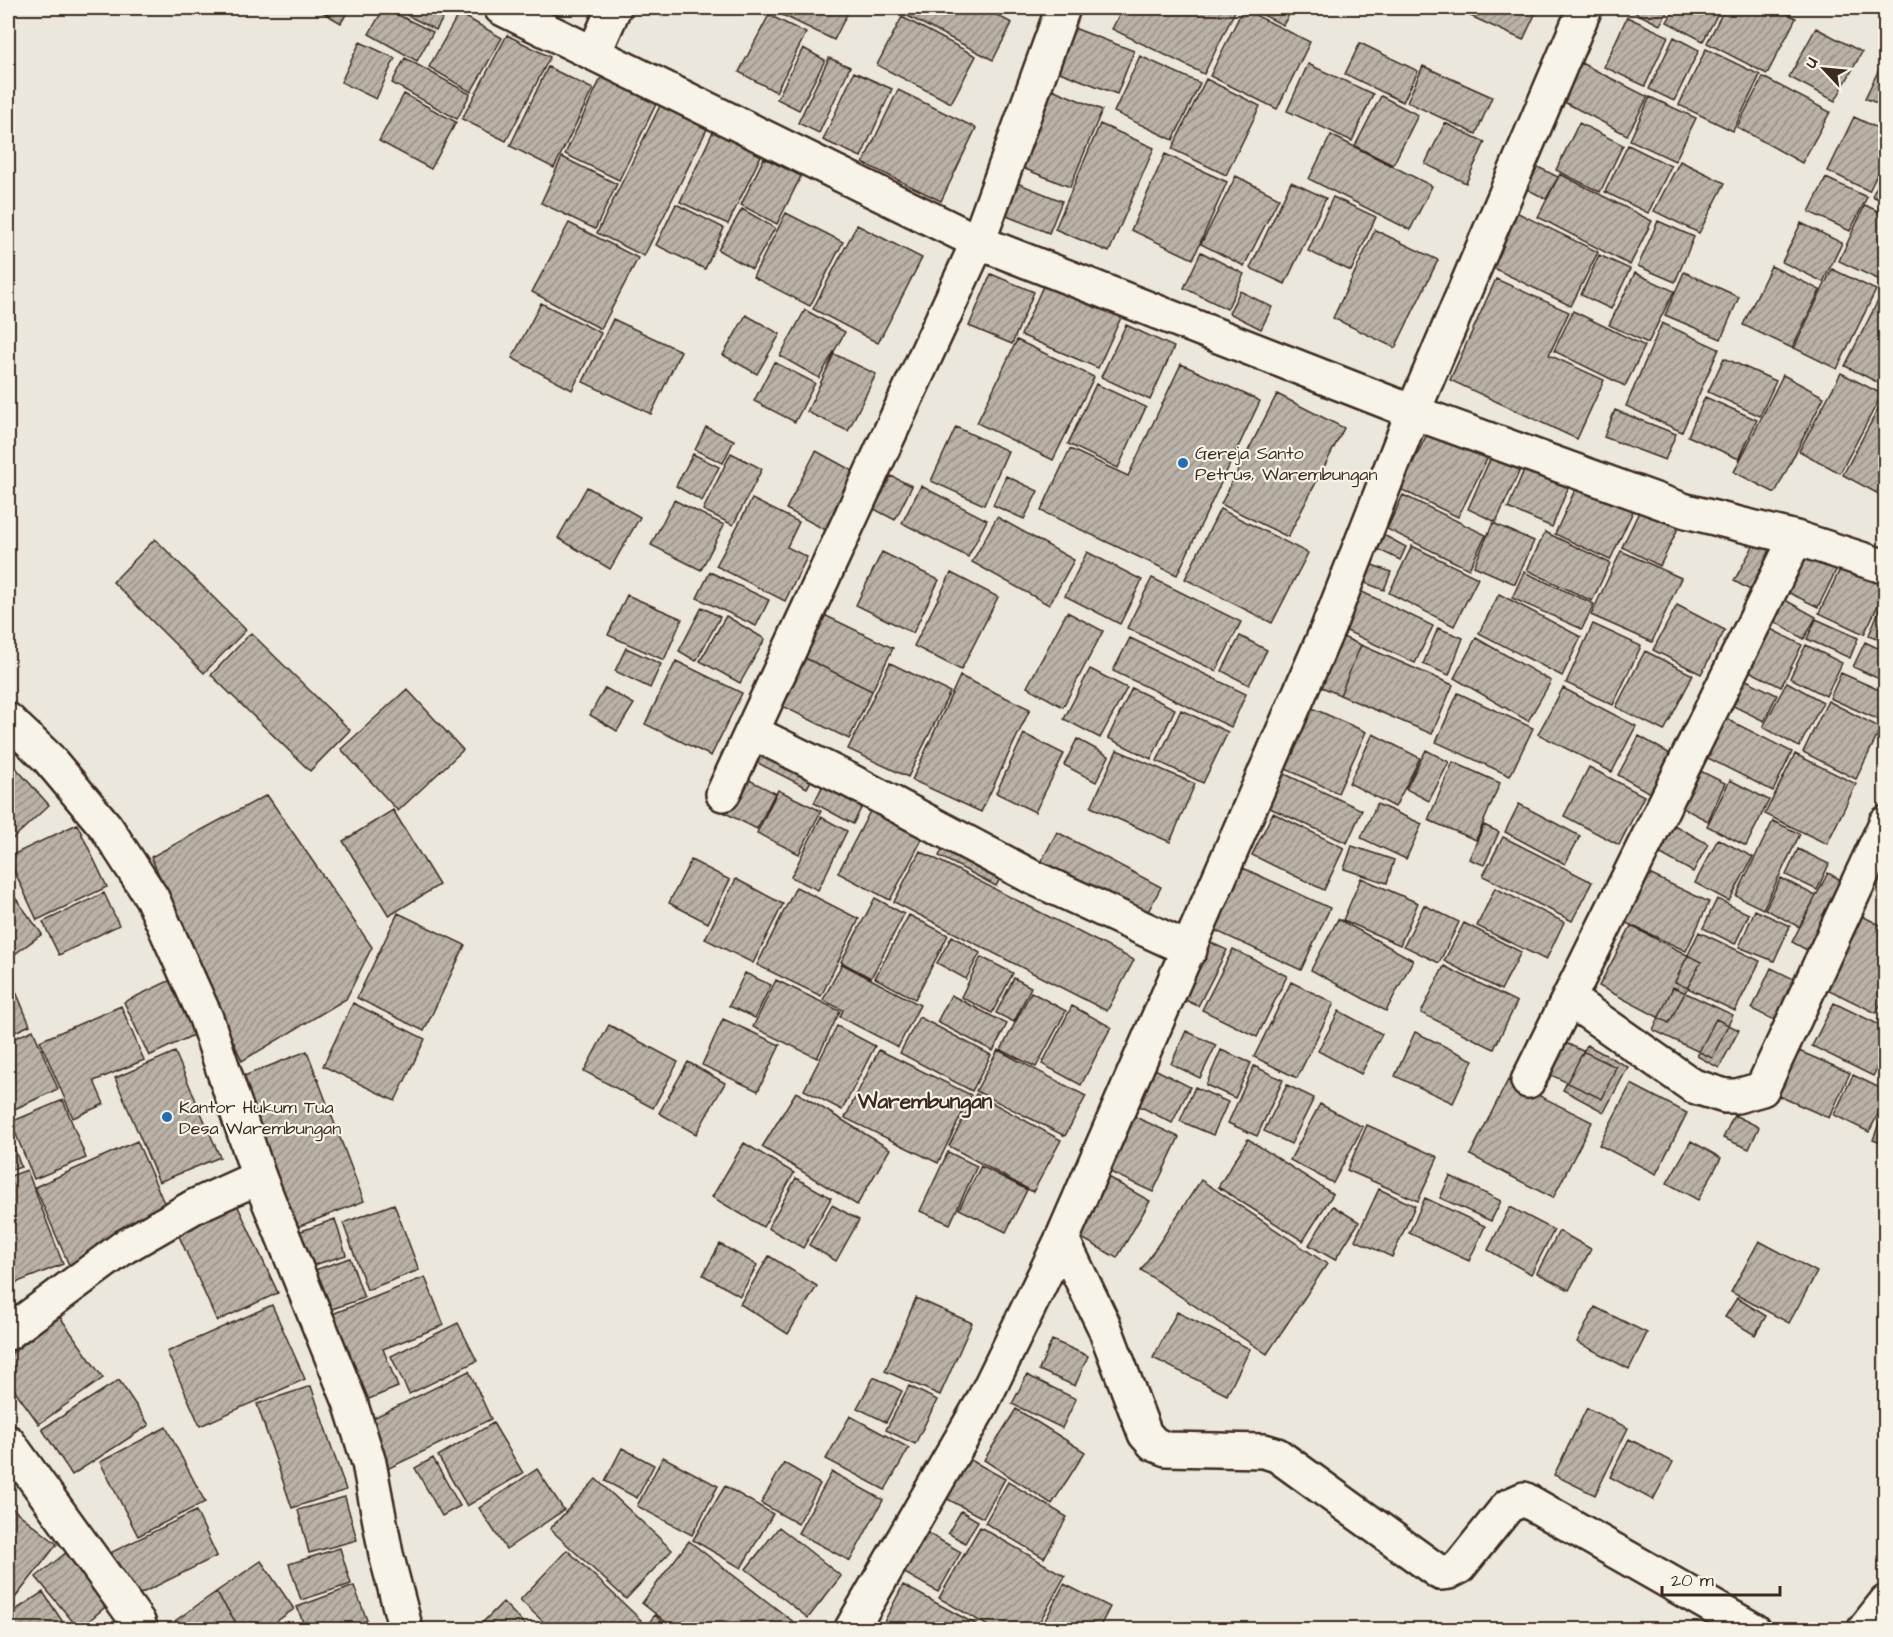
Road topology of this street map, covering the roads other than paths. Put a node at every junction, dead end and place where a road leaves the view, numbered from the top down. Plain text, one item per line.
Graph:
1 (501, 8) edge
2 (614, 8) edge
3 (1063, 8) edge
4 (1585, 8) edge
5 (594, 53) junction
6 (978, 242) junction
7 (1413, 412) junction
8 (1796, 538) junction
9 (1886, 567) edge
10 (8, 720) edge
11 (752, 732) junction
12 (723, 794) dead end
13 (1886, 823) edge
14 (1190, 950) junction
15 (1569, 999) junction
16 (1528, 1081) dead end
17 (260, 1177) junction
18 (1062, 1239) junction
19 (8, 1333) edge
20 (8, 1442) edge
21 (1886, 1602) edge
22 (141, 1629) edge
23 (406, 1629) edge
24 (851, 1629) edge
25 (1754, 1629) edge
26 (1864, 1629) edge

1 - 5 street
2 - 5 street
3 - 6 street
4 - 7 street
5 - 6 street
6 - 7 street
6 - 11 street
7 - 8 street
7 - 14 street
8 - 9 street
8 - 15 street
10 - 17 street
11 - 12 street
11 - 14 street
13 - 15 street
14 - 18 street
15 - 16 street
17 - 19 street
17 - 23 street
18 - 24 street
18 - 25 street
20 - 22 street
21 - 26 street

